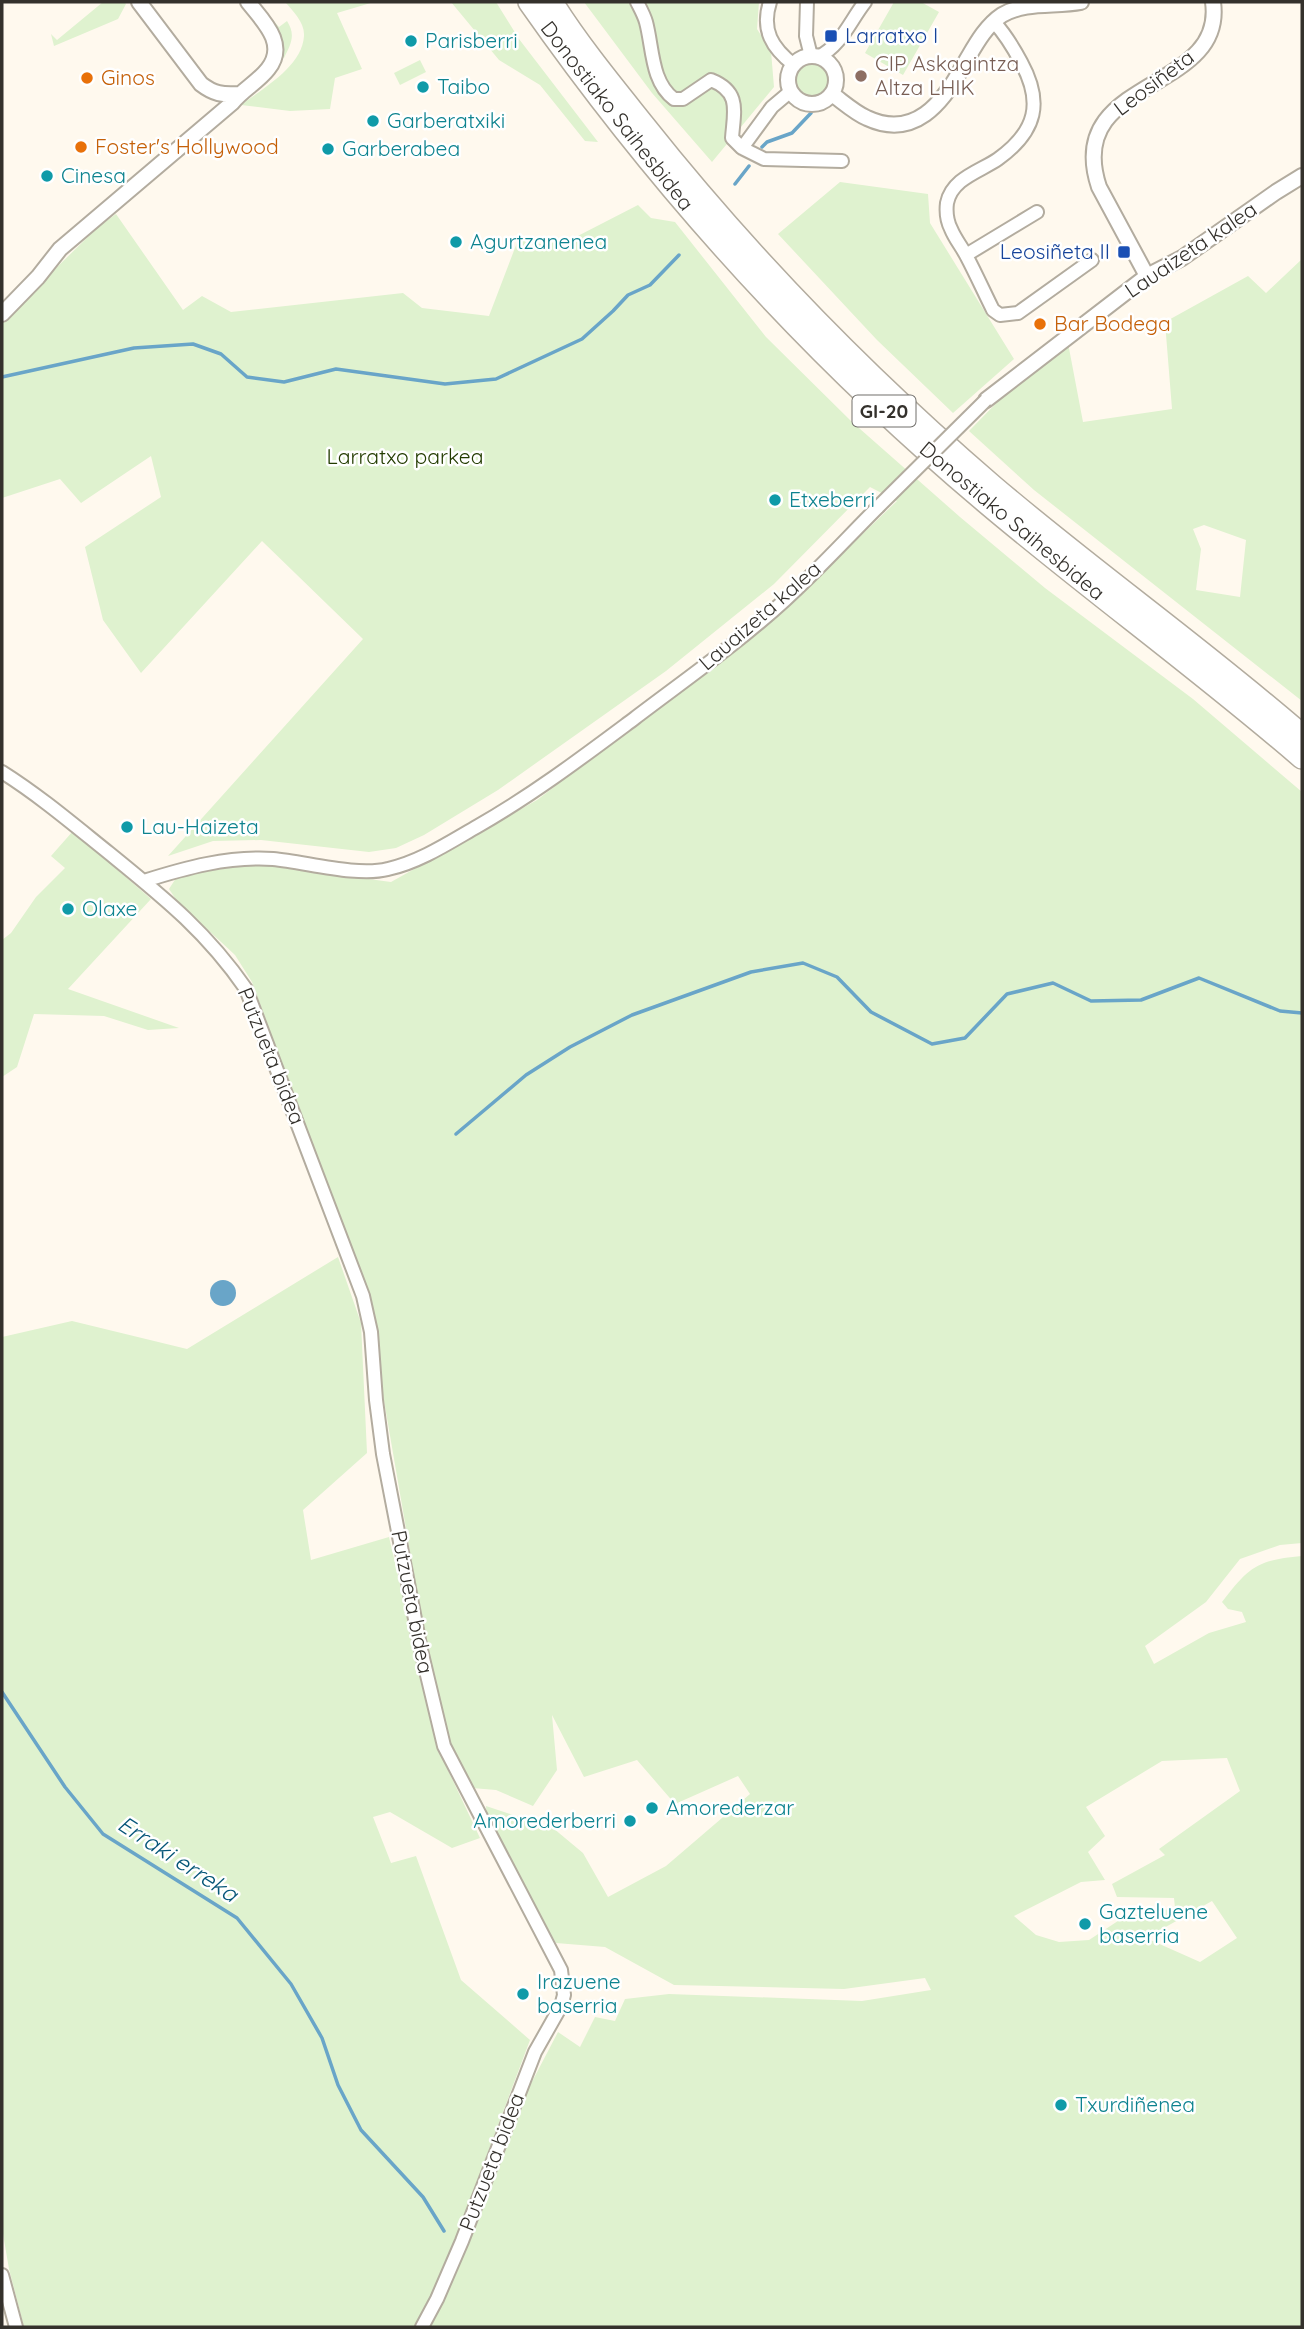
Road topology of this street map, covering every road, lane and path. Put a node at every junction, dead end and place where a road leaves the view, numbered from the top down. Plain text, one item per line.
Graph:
1 (139, 2) edge
2 (248, 2) edge
3 (529, 2) edge
4 (552, 2) edge
5 (637, 2) edge
6 (770, 2) edge
7 (807, 2) edge
8 (849, 2) edge
9 (865, 2) edge
10 (1081, 2) edge
11 (1213, 2) edge
12 (851, 19) junction
13 (994, 22) junction
14 (814, 56) junction
15 (794, 65) junction
16 (791, 91) junction
17 (239, 94) junction
18 (832, 94) junction
19 (742, 148) junction
20 (842, 161) dead end
21 (1302, 176) edge
22 (1037, 212) dead end
23 (967, 255) junction
24 (1092, 260) dead end
25 (1147, 275) junction
26 (2, 314) edge
27 (986, 400) joint
28 (1302, 735) edge
29 (1302, 758) edge
30 (2, 772) edge
31 (169, 873) junction
32 (144, 881) junction
33 (171, 904) junction
34 (2, 2274) edge
35 (16, 2327) edge
36 (422, 2327) edge

1 - 17 street
2 - 17 street
3 - 29 highway, Donostiako Saihesbidea / GI-20
4 - 28 highway, Donostiako Saihesbidea / GI-20
5 - 19 street
6 - 15 street
7 - 14 street
8 - 12 street
9 - 12 street
10 - 13 street
11 - 25 street, Leosiñeta
12 - 14 street
13 - 18 street
13 - 23 street
14 - 15 street
14 - 18 street
15 - 16 street
16 - 18 street
16 - 19 street
17 - 26 street
19 - 20 street
21 - 25 street, Lauaizeta kalea
22 - 23 street
23 - 24 street
25 - 27 street, Lauaizeta kalea
27 - 31 street, Lauaizeta kalea, bridge
30 - 32 street, Putzueta bidea
31 - 32 street, Lauaizeta kalea
31 - 33 street
32 - 33 street, Putzueta bidea
33 - 36 street, Putzueta bidea
34 - 35 street

